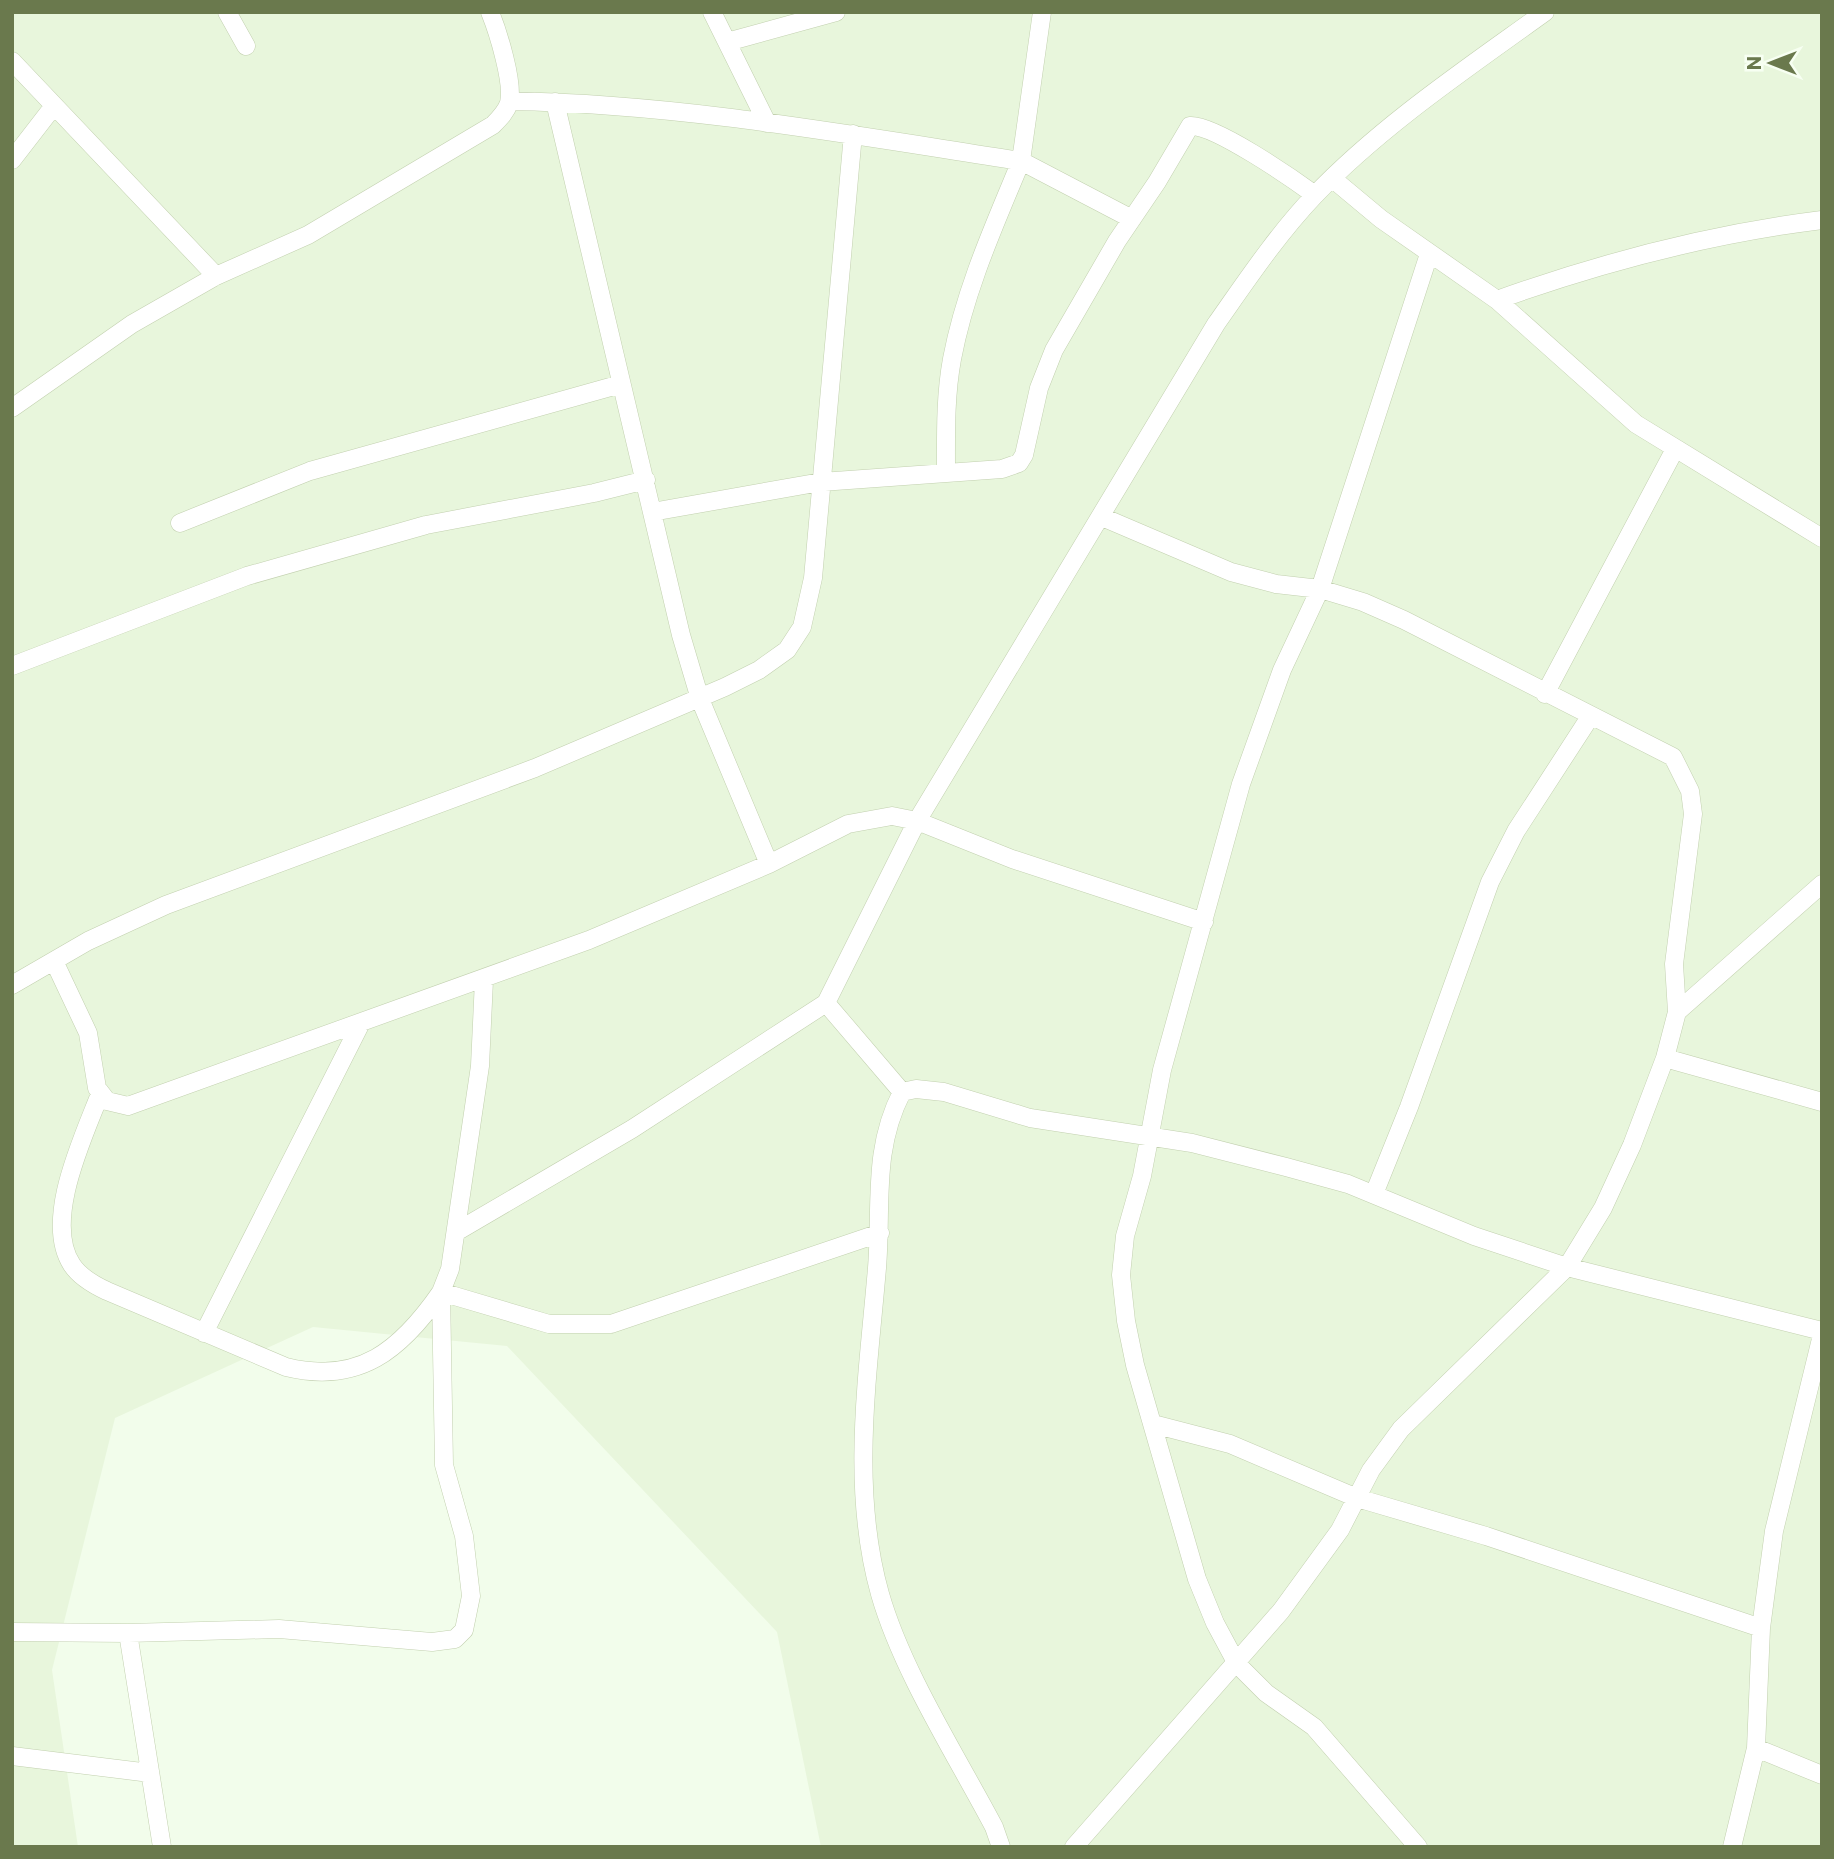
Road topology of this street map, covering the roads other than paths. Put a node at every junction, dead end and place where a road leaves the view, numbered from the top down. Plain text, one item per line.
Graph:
1 (227, 12) edge
2 (490, 12) edge
3 (712, 12) edge
4 (836, 12) edge
5 (1042, 12) edge
6 (1545, 12) edge
7 (727, 42) junction
8 (246, 46) dead end
9 (12, 61) edge
10 (510, 101) junction
11 (555, 102) junction
12 (53, 107) junction
13 (767, 123) junction
14 (853, 134) junction
15 (12, 160) edge
16 (1021, 161) junction
17 (1334, 179) junction
18 (1315, 195) junction
19 (1132, 219) junction
20 (1822, 220) edge
21 (1429, 254) junction
22 (216, 276) junction
23 (1497, 300) junction
24 (621, 384) junction
25 (12, 408) edge
26 (1674, 451) junction
27 (946, 472) junction
28 (646, 480) junction
29 (821, 482) junction
30 (652, 512) junction
31 (1102, 517) junction
32 (180, 523) dead end
33 (1822, 538) edge
34 (1320, 589) junction
35 (12, 666) edge
36 (1545, 694) junction
37 (700, 699) junction
38 (1590, 718) junction
39 (917, 821) junction
40 (769, 864) junction
41 (1822, 884) edge
42 (1204, 922) junction
43 (54, 961) junction
44 (484, 980) junction
45 (12, 985) edge
46 (826, 1003) junction
47 (1677, 1012) junction
48 (360, 1023) junction
49 (1665, 1058) junction
50 (902, 1092) junction
51 (100, 1094) junction
52 (1822, 1102) edge
53 (1150, 1136) junction
54 (1374, 1194) junction
55 (456, 1232) junction
56 (880, 1233) junction
57 (1567, 1267) junction
58 (441, 1292) junction
59 (204, 1333) junction
60 (1822, 1333) edge
61 (1153, 1424) junction
62 (1357, 1498) junction
63 (1761, 1628) junction
64 (12, 1632) edge
65 (128, 1633) junction
66 (1237, 1664) junction
67 (1756, 1748) junction
68 (12, 1756) edge
69 (150, 1773) junction
70 (1822, 1775) edge
71 (162, 1847) edge
72 (1001, 1847) edge
73 (1074, 1847) edge
74 (1418, 1847) edge
75 (1732, 1847) edge

1 - 8 street
2 - 10 street
3 - 7 street
4 - 7 street
5 - 16 street
6 - 17 street
7 - 13 street
9 - 12 street
10 - 11 street
10 - 22 street
11 - 13 street
11 - 24 street
12 - 15 street
12 - 22 street
13 - 14 street
14 - 16 street
14 - 29 street
16 - 19 street
16 - 27 street
17 - 18 street
17 - 21 street
18 - 19 street
18 - 31 street
19 - 27 street
20 - 23 street
21 - 23 street
21 - 34 street
22 - 25 street
23 - 26 street
24 - 28 street
24 - 32 street
26 - 33 street
26 - 36 street
27 - 29 street
28 - 30 street
28 - 35 street
29 - 30 street
29 - 37 street
30 - 37 street
31 - 34 street
31 - 39 street
34 - 36 street
34 - 42 street
36 - 38 street
37 - 40 street
37 - 43 street
38 - 47 street
38 - 54 street
39 - 40 street
39 - 42 street
39 - 46 street
40 - 44 street
41 - 47 street
42 - 53 street
43 - 45 street
43 - 51 street
44 - 48 street
44 - 55 street
46 - 50 street
46 - 55 street
47 - 49 street
48 - 51 street
48 - 59 street
49 - 52 street
49 - 57 street
50 - 53 street
50 - 56 street
51 - 59 street
53 - 54 street
53 - 61 street
54 - 57 street
55 - 58 street
56 - 58 street
56 - 72 street
57 - 60 street
57 - 62 street
58 - 59 street
58 - 65 street
60 - 63 street
61 - 62 street
61 - 66 street
62 - 63 street
62 - 66 street
63 - 67 street
64 - 65 street
65 - 69 street
66 - 73 street
66 - 74 street
67 - 70 street
67 - 75 street
68 - 69 street
69 - 71 street

